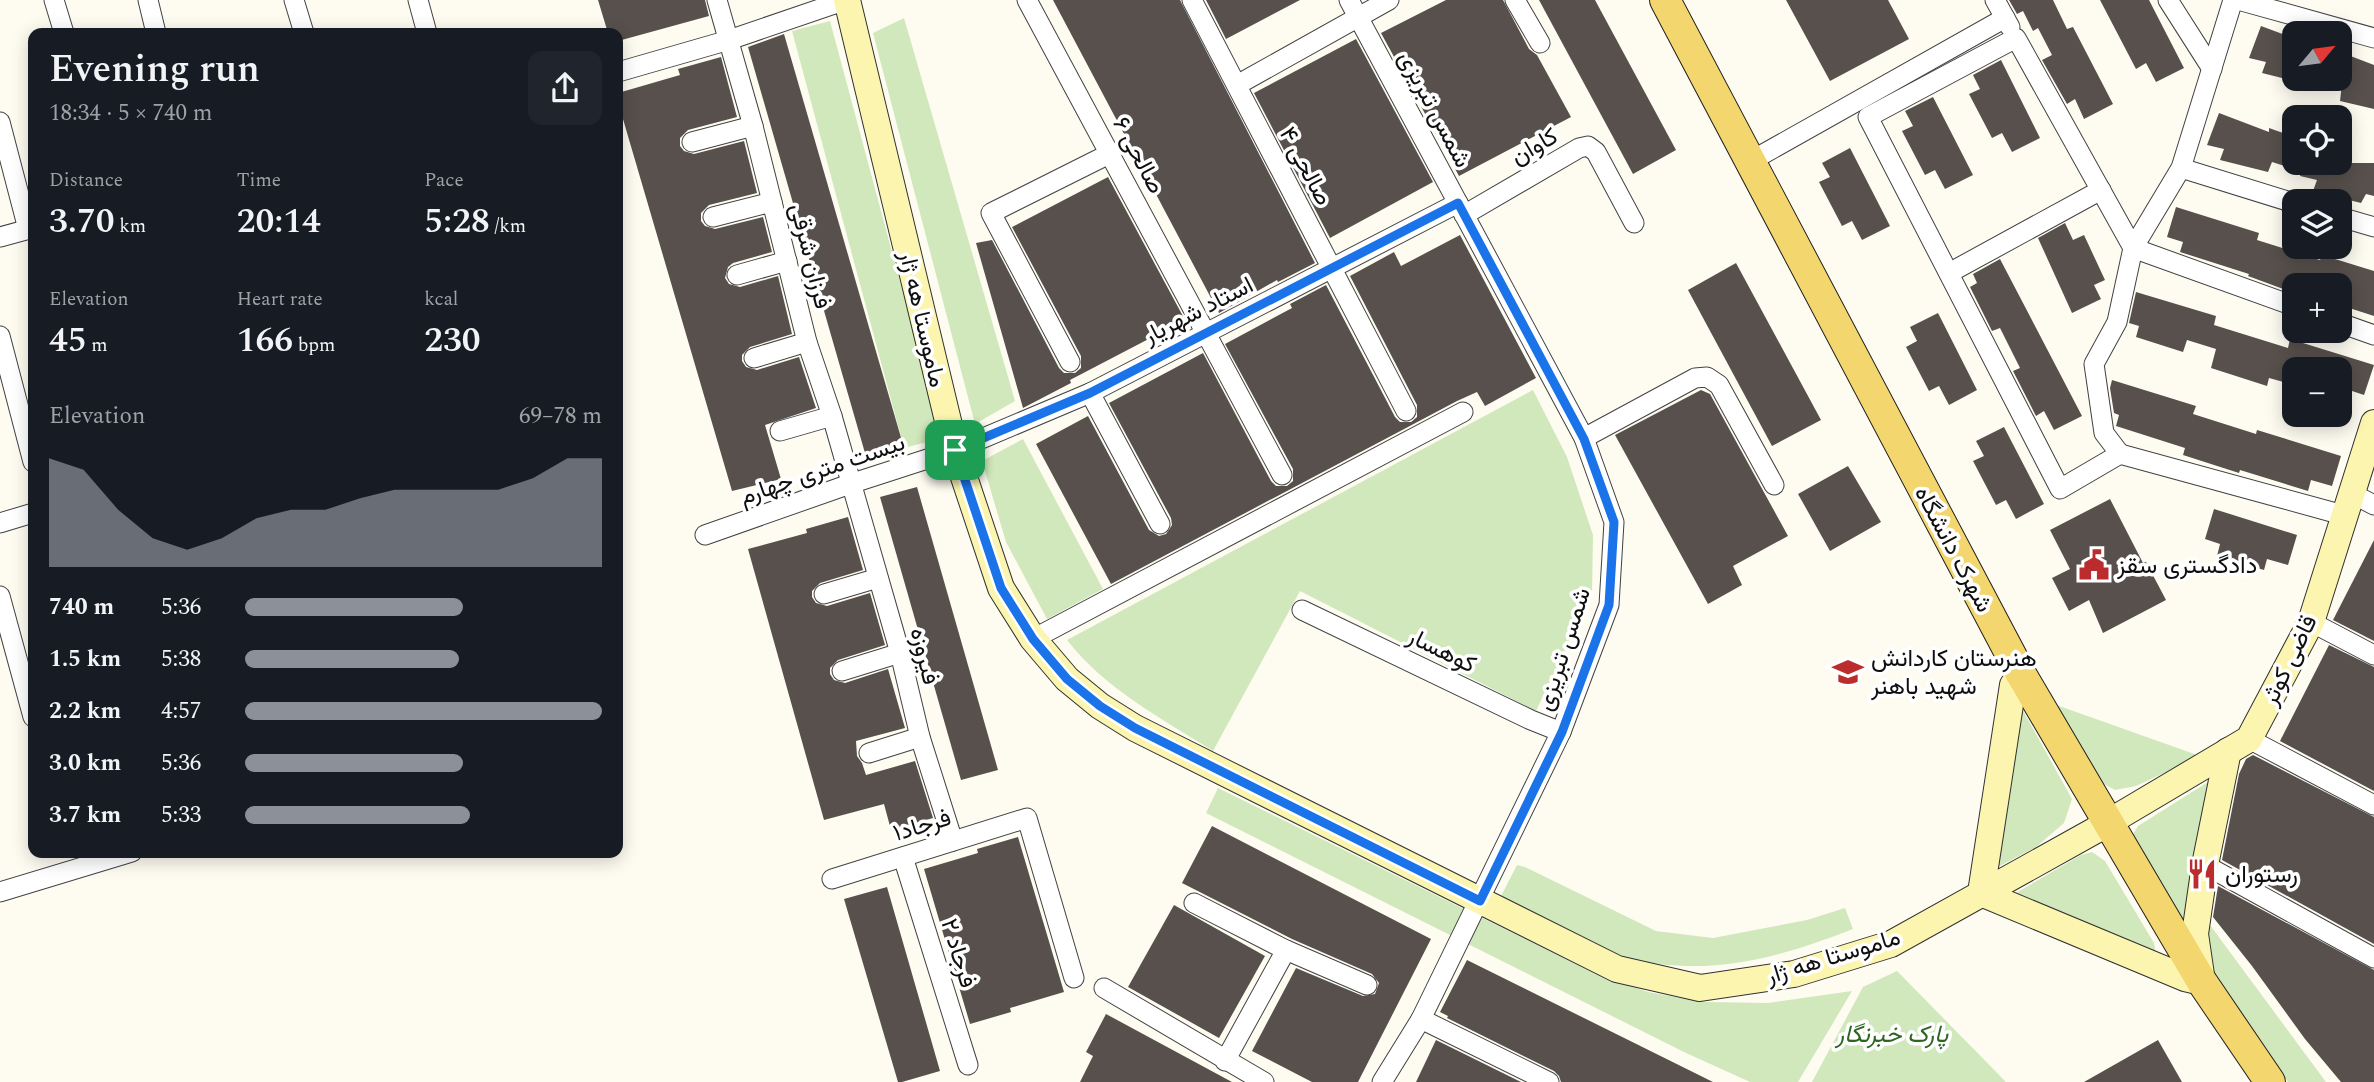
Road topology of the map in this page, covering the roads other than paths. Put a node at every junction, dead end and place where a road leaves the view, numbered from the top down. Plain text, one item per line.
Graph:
1 (54, 0) edge
2 (148, 0) edge
3 (294, 0) edge
4 (418, 0) edge
5 (717, 0) edge
6 (846, 0) edge
7 (1027, 0) edge
8 (1192, 0) edge
9 (1349, 0) edge
10 (1389, 0) edge
11 (1515, 0) edge
12 (1646, 0) edge
13 (1665, 0) edge
14 (1995, 0) edge
15 (2168, 0) edge
16 (2236, 0) edge
17 (1358, 18) junction
18 (2005, 18) junction
19 (62, 28) edge
20 (155, 28) edge
21 (302, 28) edge
22 (426, 28) edge
23 (2016, 38) junction
24 (2374, 38) edge
25 (729, 40) junction
26 (1540, 43) dead end
27 (2212, 69) junction
28 (623, 71) edge
29 (1237, 85) junction
30 (0, 122) edge
31 (753, 126) junction
32 (692, 142) dead end
33 (1111, 153) junction
34 (1749, 162) junction
35 (2181, 168) junction
36 (2101, 190) junction
37 (2282, 199) edge
38 (772, 202) junction
39 (1461, 209) junction
40 (713, 217) dead end
41 (28, 219) edge
42 (2352, 221) edge
43 (1634, 223) dead end
44 (2374, 227) edge
45 (28, 230) edge
46 (0, 237) edge
47 (2133, 248) junction
48 (787, 261) junction
49 (1332, 268) junction
50 (1949, 273) junction
51 (737, 275) dead end
52 (2282, 302) edge
53 (2352, 327) edge
54 (1206, 334) junction
55 (2374, 335) edge
56 (0, 336) edge
57 (807, 342) junction
58 (754, 358) dead end
59 (1070, 362) dead end
60 (1090, 393) junction
61 (1406, 411) dead end
62 (1463, 412) dead end
63 (832, 416) junction
64 (2374, 423) edge
65 (780, 431) dead end
66 (1584, 439) junction
67 (28, 443) edge
68 (955, 450) junction
69 (2120, 454) junction
70 (1282, 475) dead end
71 (850, 484) junction
72 (1774, 485) dead end
73 (2347, 504) junction
74 (2374, 505) edge
75 (28, 515) edge
76 (0, 523) edge
77 (1160, 524) dead end
78 (705, 535) dead end
79 (878, 578) junction
80 (824, 594) dead end
81 (0, 596) edge
82 (1302, 610) dead end
83 (2311, 622) junction
84 (1033, 639) junction
85 (900, 653) junction
86 (2374, 655) edge
87 (842, 671) dead end
88 (2017, 680) junction
89 (28, 699) edge
90 (1562, 732) junction
91 (920, 737) junction
92 (2239, 745) junction
93 (869, 753) dead end
94 (2374, 805) edge
95 (2101, 827) junction
96 (953, 841) junction
97 (903, 856) junction
98 (93, 858) edge
99 (73, 861) edge
100 (2205, 865) junction
101 (832, 879) dead end
102 (0, 892) edge
103 (1980, 893) junction
104 (1480, 901) junction
105 (1194, 903) dead end
106 (1286, 950) junction
107 (2374, 958) edge
108 (1074, 978) dead end
109 (2193, 980) junction
110 (1367, 985) dead end
111 (1104, 988) dead end
112 (1421, 1019) junction
113 (1225, 1060) junction
114 (968, 1065) dead end
115 (1264, 1082) edge
116 (1382, 1082) edge
117 (1549, 1082) edge
118 (2252, 1082) edge
119 (2270, 1082) edge

1 - 19 street
2 - 20 street
3 - 21 street
4 - 22 street
5 - 25 street, فرزان شرقی
6 - 25 street
6 - 68 main road, ماموستا هه ژار
7 - 33 street, صالحی ۶
8 - 29 street, صالحی ۴
9 - 17 street, شمس تبریزی
10 - 17 street
11 - 26 street
12 - 88 main road
13 - 34 main road, شهرک دانشگاه
14 - 18 street
15 - 27 street
16 - 24 street
16 - 27 street
17 - 29 street
17 - 39 street, شمس تبریزی
18 - 23 street
18 - 34 street
23 - 36 street
23 - 50 street
25 - 28 street
25 - 31 street, فرزان شرقی
27 - 35 street
29 - 49 street, صالحی ۴
30 - 41 street
31 - 32 street
31 - 38 street, فرزان شرقی
33 - 54 street, صالحی ۶
33 - 59 street
34 - 88 main road, شهرک دانشگاه
35 - 37 street
35 - 47 street
36 - 47 street
36 - 50 street
38 - 40 street
38 - 48 street, فرزان شرقی
39 - 43 street, کاوان
39 - 49 street, استاد شهریار
39 - 66 street, شمس تبریزی
42 - 44 street
45 - 46 street
47 - 52 street
47 - 69 street
48 - 51 street
48 - 57 street, فرزان شرقی
49 - 54 street, استاد شهریار
49 - 61 street, صالحی ۴
50 - 69 street
53 - 55 street
54 - 60 street, استاد شهریار
54 - 70 street, صالحی ۶
56 - 67 street
57 - 58 street
57 - 63 street, فرزان شرقی
60 - 68 street, استاد شهریار
60 - 77 street
62 - 84 street
63 - 65 street
63 - 71 street, فرزان شرقی
64 - 73 main road, قاضی کوثر
66 - 72 street
66 - 90 street, شمس تبریزی
68 - 71 street, بیست متری چهارم
68 - 84 main road, ماموستا هه ژار
69 - 73 street
71 - 78 street, بیست متری چهارم
71 - 79 street, فیروزه
73 - 74 street
73 - 83 main road, قاضی کوثر
75 - 76 street
79 - 80 street
79 - 85 street, فیروزه
81 - 89 street
82 - 90 street, کوهسار
83 - 86 street
83 - 92 main road, قاضی کوثر
84 - 104 main road, ماموستا هه ژار
85 - 87 street
85 - 91 street, فیروزه
88 - 95 main road, شهرک دانشگاه
88 - 103 main road
90 - 104 street, شمس تبریزی
91 - 93 street
91 - 96 street, فیروزه
92 - 94 street
92 - 95 main road
92 - 100 main road, قاضی کوثر
95 - 103 main road, ماموستا هه ژار
95 - 109 main road, شهرک دانشگاه
96 - 97 street, فرجاد۱
96 - 108 street, فرجاد۱
97 - 101 street, فرجاد۱
97 - 114 street, فرجاد ۲
98 - 99 street
99 - 102 street
100 - 107 street
100 - 109 main road, قاضی کوثر
103 - 104 main road, ماموستا هه ژار
103 - 109 main road
104 - 112 street, شمس تبریزی
105 - 106 street
106 - 110 street
106 - 113 street
109 - 118 main road
109 - 119 main road, شهرک دانشگاه
111 - 113 street
112 - 116 street, شمس تبریزی
112 - 117 street
113 - 115 street

